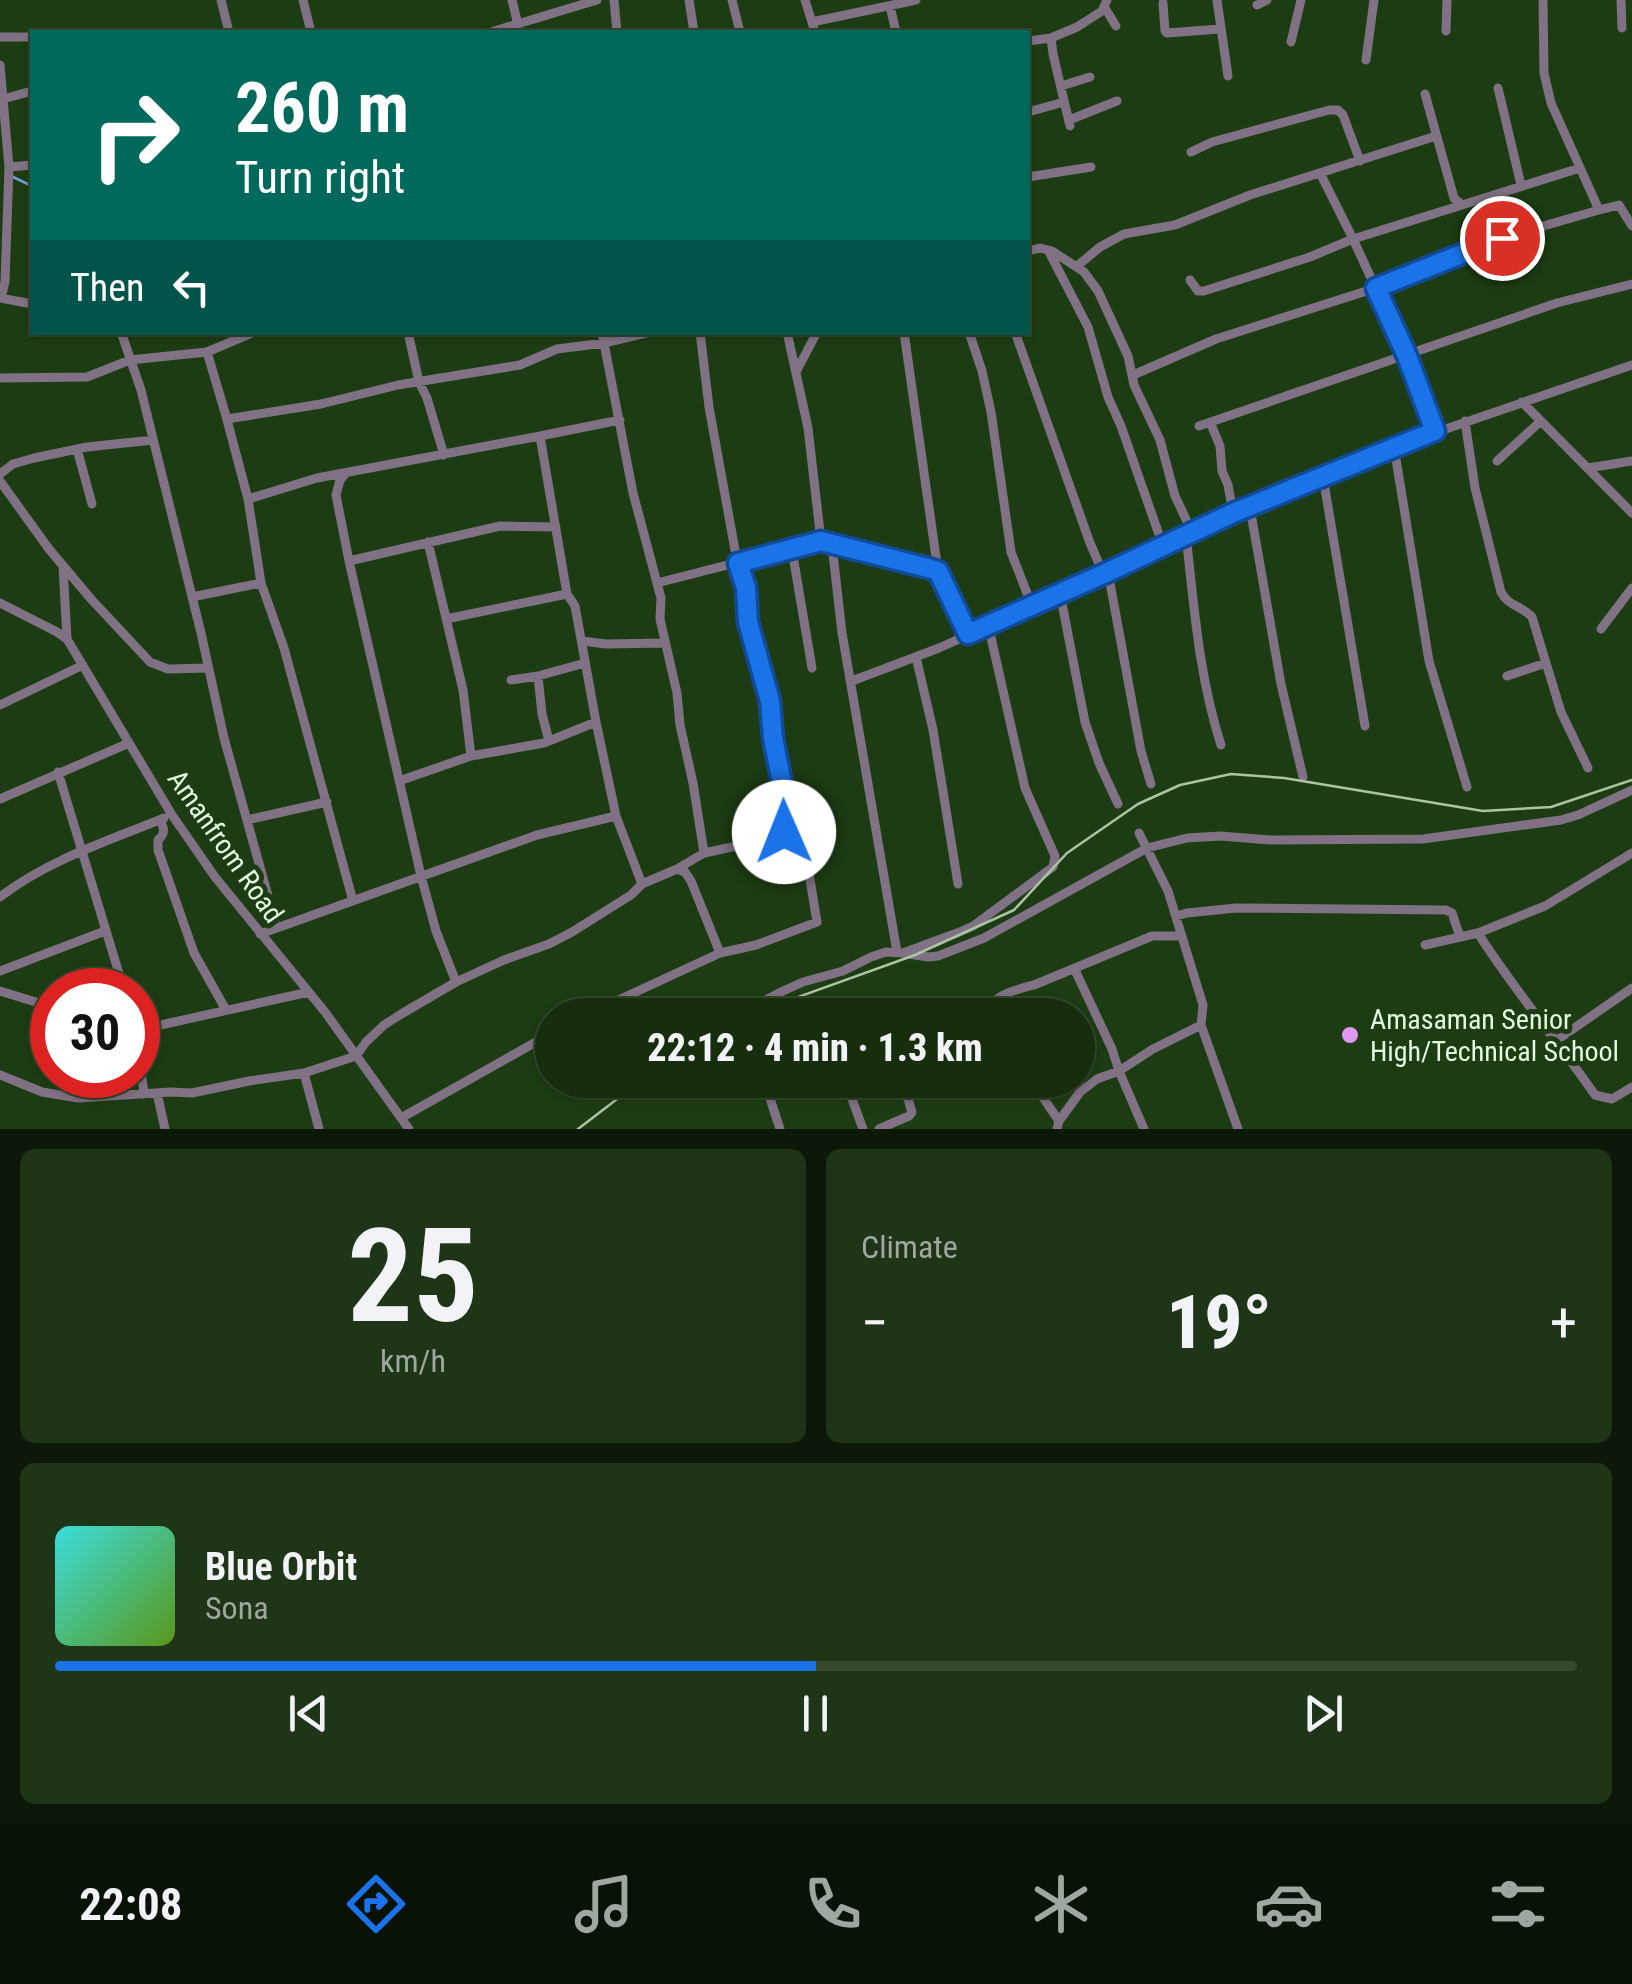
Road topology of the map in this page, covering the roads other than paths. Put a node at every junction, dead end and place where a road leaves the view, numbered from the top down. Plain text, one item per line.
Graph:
1 (222, 0) edge
2 (305, 0) edge
3 (512, 0) edge
4 (597, 0) edge
5 (614, 0) edge
6 (689, 0) edge
7 (732, 0) edge
8 (806, 0) edge
9 (916, 0) edge
10 (1217, 0) edge
11 (1300, 0) edge
12 (1374, 0) edge
13 (1447, 0) edge
14 (1543, 0) edge
15 (1621, 0) edge
16 (1162, 3) dead end
17 (1106, 4) edge
18 (890, 6) junction
19 (518, 25) junction
20 (1116, 26) dead end
21 (814, 27) edge
22 (1220, 28) junction
23 (1622, 28) dead end
24 (229, 30) edge
25 (311, 30) edge
26 (499, 30) edge
27 (617, 30) edge
28 (694, 30) edge
29 (740, 30) edge
30 (896, 30) edge
31 (1446, 31) dead end
32 (0, 37) edge
33 (30, 38) edge
34 (1052, 38) junction
35 (1030, 41) edge
36 (1291, 42) dead end
37 (1366, 60) dead end
38 (0, 65) edge
39 (1228, 76) dead end
40 (1090, 77) dead end
41 (1061, 86) junction
42 (1498, 88) dead end
43 (30, 92) edge
44 (1425, 94) dead end
45 (3, 99) junction
46 (1064, 102) junction
47 (1117, 102) dead end
48 (1030, 111) edge
49 (1436, 136) junction
50 (1191, 152) dead end
51 (1360, 161) junction
52 (30, 165) edge
53 (1092, 167) dead end
54 (1580, 168) junction
55 (9, 173) junction
56 (1320, 173) junction
57 (1030, 177) edge
58 (1521, 184) junction
59 (1632, 202) edge
60 (1462, 205) junction
61 (1620, 205) junction
62 (1599, 210) junction
63 (4, 216) edge
64 (1632, 226) edge
65 (1353, 239) junction
66 (1030, 250) edge
67 (1048, 250) junction
68 (1076, 266) junction
69 (1190, 280) dead end
70 (1632, 284) edge
71 (1376, 288) junction
72 (1, 298) edge
73 (30, 304) edge
74 (122, 335) edge
75 (247, 335) edge
76 (409, 335) edge
77 (700, 335) edge
78 (789, 335) edge
79 (815, 335) edge
80 (904, 335) edge
81 (971, 335) edge
82 (1016, 335) edge
83 (603, 338) edge
84 (206, 352) junction
85 (1407, 356) junction
86 (130, 360) junction
87 (1632, 365) edge
88 (796, 372) junction
89 (1133, 375) junction
90 (0, 378) edge
91 (438, 378) junction
92 (419, 382) junction
93 (427, 398) junction
94 (1522, 402) junction
95 (228, 419) junction
96 (620, 420) junction
97 (1465, 421) junction
98 (1541, 421) junction
99 (1210, 422) junction
100 (1198, 426) dead end
101 (1435, 431) junction
102 (540, 436) junction
103 (153, 440) junction
104 (1394, 447) junction
105 (77, 449) junction
106 (444, 455) junction
107 (1498, 461) dead end
108 (1632, 461) edge
109 (1588, 468) junction
110 (346, 474) junction
111 (1323, 477) junction
112 (0, 478) edge
113 (317, 478) junction
114 (336, 495) junction
115 (248, 498) junction
116 (92, 504) dead end
117 (1250, 508) junction
118 (1233, 513) junction
119 (1632, 513) edge
120 (556, 527) junction
121 (1189, 534) junction
122 (428, 542) junction
123 (827, 543) junction
124 (1163, 546) junction
125 (792, 550) junction
126 (349, 561) junction
127 (738, 563) junction
128 (63, 566) junction
129 (938, 571) junction
130 (1106, 573) junction
131 (657, 583) junction
132 (261, 584) junction
133 (1632, 588) edge
134 (1060, 593) junction
135 (567, 594) junction
136 (192, 597) junction
137 (0, 603) edge
138 (1032, 606) junction
139 (446, 619) junction
140 (988, 624) junction
141 (1601, 629) dead end
142 (968, 634) junction
143 (67, 639) junction
144 (582, 641) junction
145 (664, 642) junction
146 (916, 656) junction
147 (584, 663) junction
148 (1546, 663) junction
149 (84, 665) junction
150 (208, 668) junction
151 (812, 668) dead end
152 (538, 676) junction
153 (1507, 676) dead end
154 (511, 680) dead end
155 (852, 682) junction
156 (0, 705) edge
157 (596, 722) junction
158 (1364, 726) dead end
159 (549, 741) junction
160 (130, 743) junction
161 (1221, 745) dead end
162 (472, 756) junction
163 (1588, 768) dead end
164 (58, 772) junction
165 (1302, 777) dead end
166 (399, 782) junction
167 (1152, 784) dead end
168 (1466, 788) dead end
169 (1632, 790) edge
170 (0, 799) edge
171 (327, 802) junction
172 (1118, 804) dead end
173 (172, 815) junction
174 (616, 816) junction
175 (160, 820) junction
176 (247, 820) junction
177 (788, 820) junction
178 (1139, 834) dead end
179 (779, 839) junction
180 (796, 841) junction
181 (1147, 848) junction
182 (81, 851) junction
183 (704, 853) junction
184 (1632, 853) edge
185 (682, 868) junction
186 (421, 876) junction
187 (642, 884) junction
188 (958, 884) dead end
189 (0, 897) edge
190 (354, 901) junction
191 (1176, 916) junction
192 (277, 928) junction
193 (105, 932) junction
194 (1478, 933) junction
195 (260, 934) junction
196 (1181, 936) junction
197 (1460, 937) junction
198 (1425, 945) dead end
199 (900, 952) junction
200 (720, 953) junction
201 (117, 968) edge
202 (1074, 968) junction
203 (0, 971) edge
204 (456, 982) junction
205 (1632, 988) edge
206 (0, 991) edge
207 (309, 992) junction
208 (623, 998) edge
209 (771, 998) edge
210 (1000, 998) edge
211 (30, 1000) edge
212 (226, 1010) junction
213 (160, 1025) edge
214 (1200, 1025) junction
215 (1557, 1040) junction
216 (535, 1043) edge
217 (356, 1056) junction
218 (1118, 1071) junction
219 (304, 1073) junction
220 (0, 1075) edge
221 (30, 1087) edge
222 (1632, 1088) edge
223 (160, 1093) edge
224 (159, 1098) edge
225 (770, 1098) edge
226 (851, 1098) edge
227 (908, 1098) edge
228 (1043, 1098) edge
229 (401, 1118) junction
230 (1059, 1122) edge
231 (164, 1129) edge
232 (319, 1129) edge
233 (409, 1129) edge
234 (780, 1129) edge
235 (862, 1129) edge
236 (879, 1129) edge
237 (1068, 1129) edge
238 (1144, 1129) edge
239 (1238, 1129) edge

1 - 24 street
2 - 25 street
3 - 19 street
4 - 19 street
5 - 27 street
6 - 28 street
7 - 29 street
8 - 21 street
9 - 18 street
10 - 22 street
11 - 36 street
12 - 37 street
13 - 31 street
14 - 54 street
15 - 23 street
16 - 22 street
17 - 20 street
17 - 34 street
18 - 21 street
18 - 30 street
19 - 26 street
22 - 39 street
32 - 33 street
34 - 35 street
34 - 41 street
38 - 45 street
40 - 41 street
41 - 46 street
42 - 58 street
43 - 45 street
44 - 49 street
45 - 55 street
46 - 47 street
46 - 48 street
49 - 51 street
49 - 60 street
50 - 51 street
51 - 56 street
52 - 55 street
53 - 57 street
54 - 58 street
54 - 62 street
55 - 63 street
56 - 65 street
56 - 68 street
58 - 60 street
59 - 61 street
60 - 65 street
61 - 62 street
61 - 64 street
62 - 71 street
63 - 72 street
65 - 69 street
65 - 71 street
66 - 67 street
67 - 68 street
67 - 124 street
68 - 89 street
70 - 85 street
71 - 85 street
71 - 89 street
72 - 73 street
74 - 86 street
75 - 84 street
76 - 92 street
77 - 127 street
78 - 88 street
79 - 88 street
80 - 129 street
81 - 138 street
82 - 130 street
83 - 91 street
83 - 96 street
84 - 86 street
84 - 95 street
85 - 99 street
85 - 101 street
86 - 90 street
86 - 103 street
87 - 94 street
88 - 123 street
89 - 121 street
91 - 92 street
91 - 93 street
92 - 93 street
92 - 95 street
93 - 106 street
94 - 97 street
94 - 98 street
95 - 115 street
96 - 102 street
96 - 131 street
97 - 101 street
97 - 148 street
98 - 107 street
98 - 109 street
99 - 100 street
99 - 118 street
101 - 104 street
102 - 106 street
102 - 120 street
103 - 105 street
103 - 136 street
104 - 111 street
104 - 168 street
105 - 112 street
105 - 116 street
106 - 110 street
108 - 109 street
109 - 119 street
110 - 113 street
110 - 114 street
111 - 117 street
111 - 158 street
112 - 128 street
113 - 114 street
113 - 115 street
114 - 126 street
115 - 132 street
117 - 118 street
117 - 165 street
118 - 121 street
120 - 122 street
120 - 135 street
121 - 124 street
121 - 161 street
122 - 126 street
122 - 139 street
123 - 125 street
123 - 129 street
123 - 155 street
124 - 130 street
125 - 127 street
125 - 151 street
126 - 166 street
127 - 131 street
127 - 177 street
128 - 143 street
128 - 150 street
129 - 142 street
130 - 134 street
130 - 167 street
131 - 145 street
132 - 136 street
132 - 171 street
133 - 141 street
134 - 138 street
134 - 172 street
135 - 139 street
135 - 144 street
136 - 150 street
137 - 143 street, Amanfrom Road
138 - 140 street
139 - 162 street
140 - 142 street
140 - 199 street
142 - 146 street
143 - 149 street, Amanfrom Road
144 - 145 street
144 - 147 street
145 - 183 street
146 - 155 street
146 - 188 street
147 - 152 street
147 - 157 street
148 - 153 street
148 - 163 street
149 - 156 street
149 - 160 street, Amanfrom Road
150 - 176 street
152 - 154 street
152 - 159 street
155 - 199 street
157 - 159 street
157 - 174 street
159 - 162 street
160 - 164 street
160 - 173 street, Amanfrom Road
162 - 166 street
164 - 170 street
164 - 182 street
166 - 186 street
169 - 181 street
171 - 176 street
171 - 190 street
173 - 175 street
173 - 195 street, Amanfrom Road
174 - 186 street
174 - 187 street
175 - 182 street
175 - 212 street
176 - 192 street
177 - 179 street
177 - 180 street
178 - 181 street
179 - 180 street
179 - 183 street
180 - 200 street
181 - 191 street
181 - 199 street
182 - 189 street
182 - 193 street
183 - 185 street
184 - 194 street
185 - 187 street
185 - 200 street
186 - 190 street
186 - 204 street
187 - 204 street
190 - 192 street
191 - 196 street
191 - 197 street
192 - 195 street
193 - 201 street
193 - 203 street
194 - 197 street
194 - 215 street
195 - 207 street, Amanfrom Road
196 - 202 street
196 - 214 street
197 - 198 street
199 - 209 street
200 - 208 street
202 - 210 street
202 - 218 street
204 - 217 street
205 - 215 street
206 - 211 street
207 - 212 street
207 - 217 street, Amanfrom Road
212 - 213 street
214 - 218 street
214 - 239 street
215 - 222 street
216 - 229 street
217 - 219 street
217 - 229 street, Amanfrom Road
218 - 230 street
218 - 238 street
219 - 223 street
219 - 232 street
220 - 221 street
224 - 231 street
225 - 234 street
226 - 235 street
227 - 236 street
228 - 230 street
229 - 233 street, Amanfrom Road
230 - 237 street

